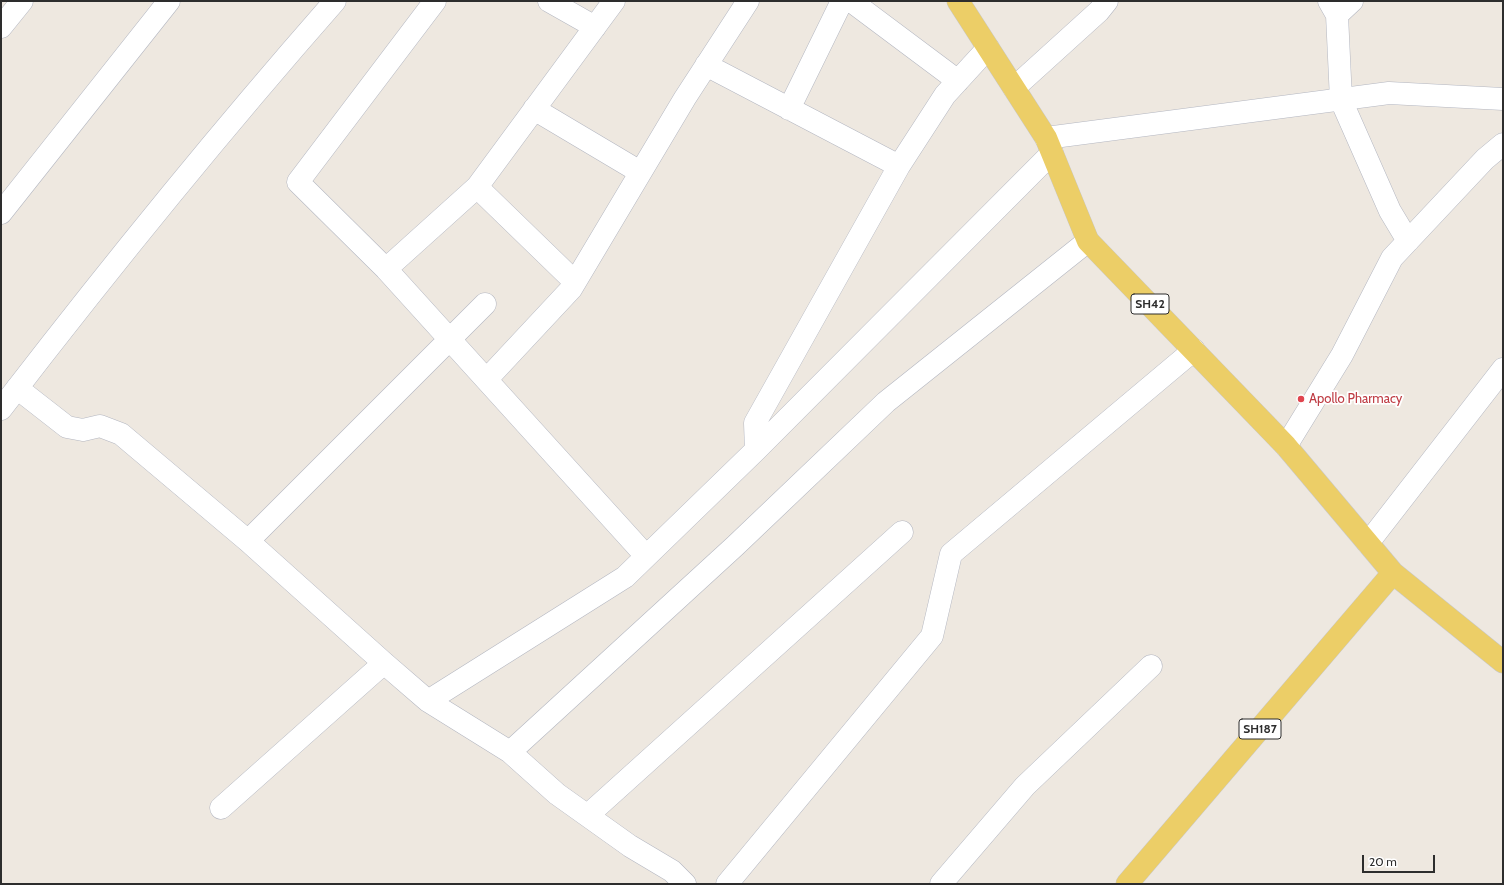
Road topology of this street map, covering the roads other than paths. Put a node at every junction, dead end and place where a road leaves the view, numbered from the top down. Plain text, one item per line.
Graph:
1 (22, 1) edge
2 (169, 1) edge
3 (335, 1) edge
4 (435, 1) edge
5 (549, 1) edge
6 (614, 1) edge
7 (748, 1) edge
8 (842, 1) edge
9 (851, 1) edge
10 (958, 1) edge
11 (1107, 1) edge
12 (1339, 6) edge
13 (1, 27) edge
14 (595, 27) junction
15 (988, 48) junction
16 (706, 65) junction
17 (958, 81) junction
18 (1014, 88) junction
19 (1503, 99) edge
20 (1341, 100) junction
21 (534, 109) junction
22 (789, 109) junction
23 (1503, 144) edge
24 (1050, 146) junction
25 (899, 166) junction
26 (640, 172) junction
27 (476, 187) junction
28 (1, 213) edge
29 (1088, 241) junction
30 (1408, 241) junction
31 (386, 269) junction
32 (575, 282) junction
33 (485, 304) dead end
34 (450, 340) junction
35 (1194, 350) junction
36 (1503, 369) edge
37 (487, 379) junction
38 (17, 388) junction
39 (1, 409) edge
40 (1286, 446) junction
41 (756, 450) junction
42 (902, 532) dead end
43 (248, 541) junction
44 (1368, 543) junction
45 (646, 556) junction
46 (1393, 573) junction
47 (1503, 662) edge
48 (384, 663) junction
49 (1151, 666) dead end
50 (428, 701) junction
51 (510, 752) junction
52 (221, 808) dead end
53 (588, 815) junction
54 (685, 884) edge
55 (726, 884) edge
56 (941, 884) edge
57 (1127, 884) edge

1 - 13 street
2 - 28 street
3 - 38 street
4 - 31 street
5 - 14 street
6 - 14 street
7 - 16 street
8 - 22 street
9 - 17 street
10 - 15 main road, SH42
11 - 18 street
12 - 20 street
14 - 21 street
15 - 17 street
15 - 18 main road, SH42
16 - 22 street
16 - 26 street
17 - 25 street
18 - 24 main road, SH42
19 - 20 street
20 - 24 street
20 - 30 street
21 - 26 street
21 - 27 street
22 - 25 street
23 - 30 street
24 - 29 main road, SH42
24 - 41 street
25 - 41 street
26 - 32 street
27 - 31 street
27 - 32 street
29 - 35 main road, SH42
29 - 51 street
30 - 40 street
31 - 34 street
32 - 37 street
33 - 34 street
34 - 37 street
34 - 43 street
35 - 40 main road, SH42
35 - 55 street
36 - 44 street
37 - 45 street
38 - 39 street
38 - 43 street
40 - 44 main road, SH42
41 - 45 street
42 - 53 street
43 - 48 street
44 - 46 main road, SH42
45 - 50 street
46 - 47 main road
46 - 57 main road, SH187
48 - 50 street
48 - 52 street
49 - 56 street
50 - 51 street
51 - 53 street
53 - 54 street

